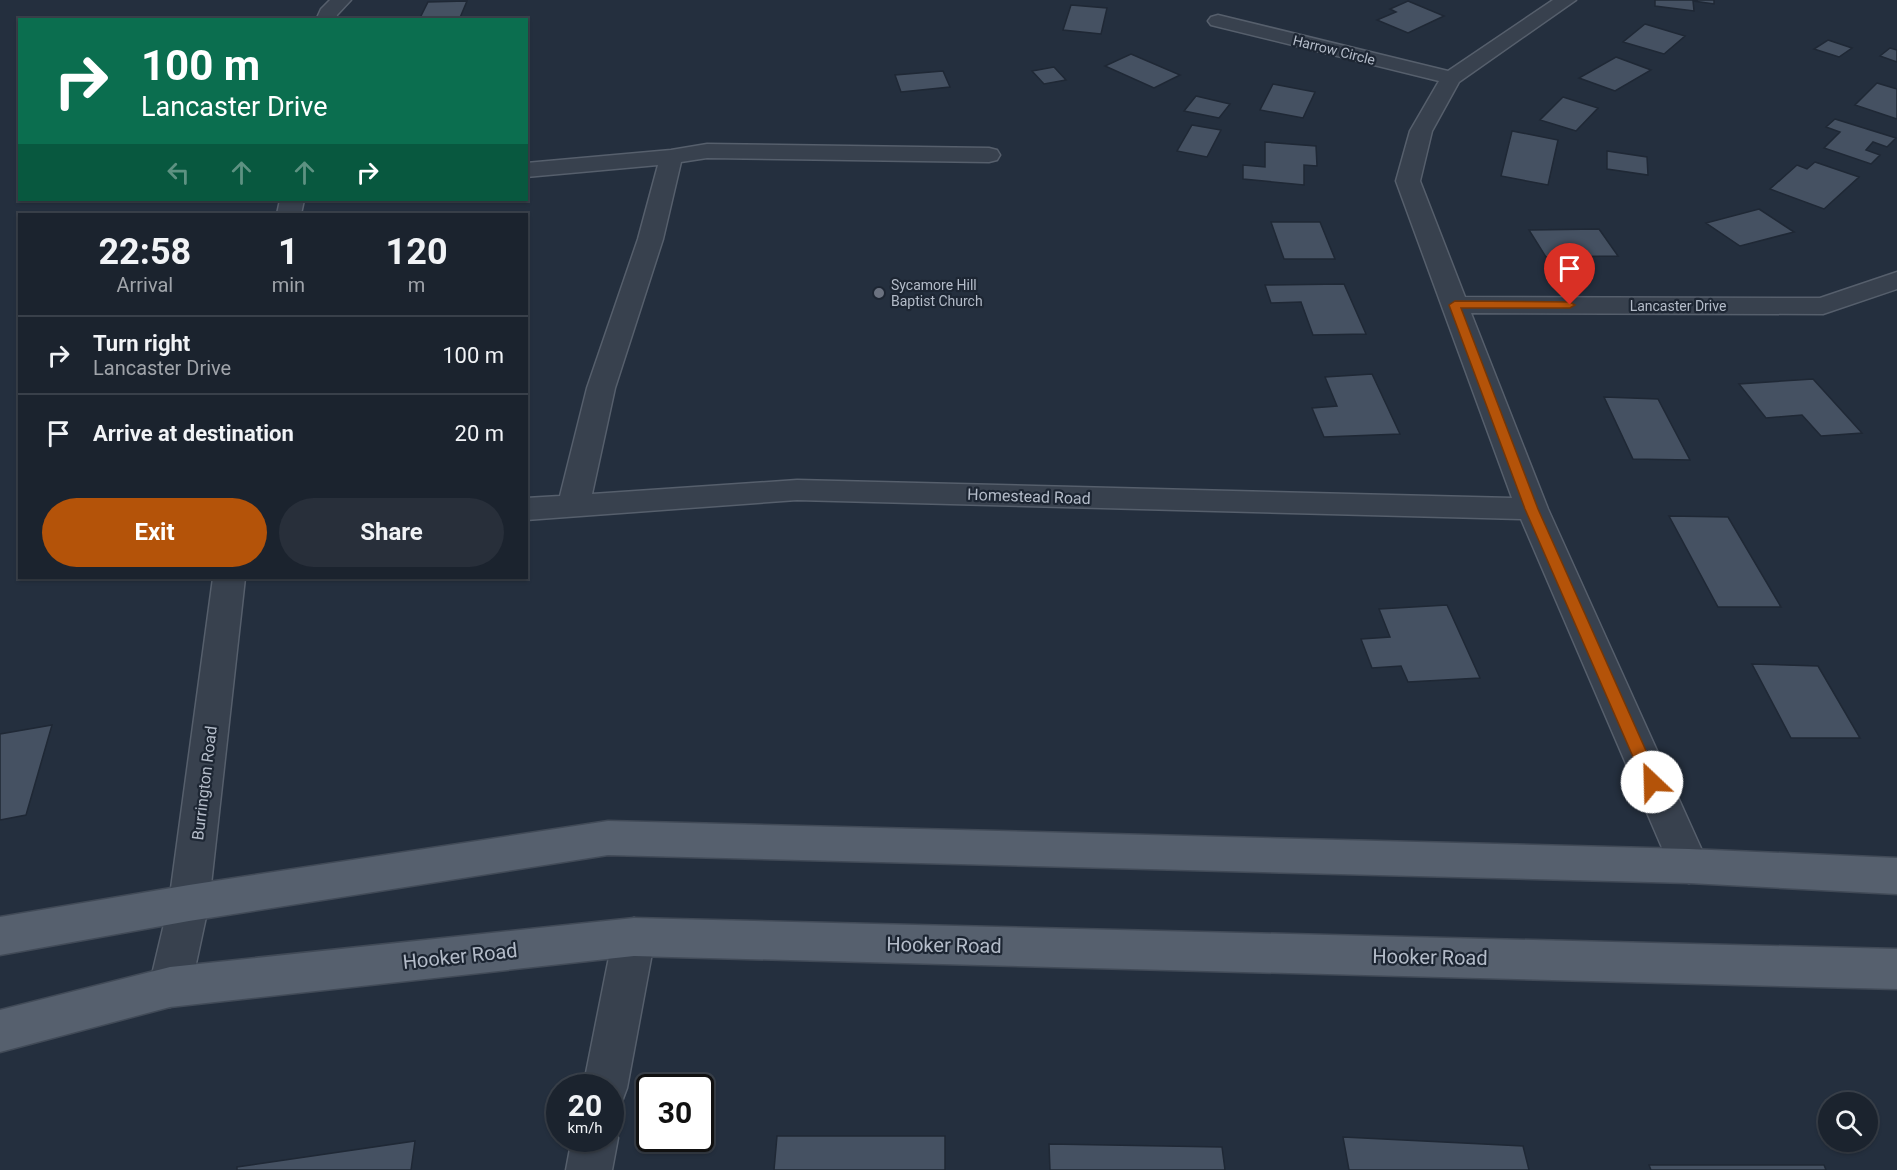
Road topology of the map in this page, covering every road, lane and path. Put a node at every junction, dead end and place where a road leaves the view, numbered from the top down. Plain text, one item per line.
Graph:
1 (340, 0) edge
2 (1566, 0) edge
3 (327, 18) edge
4 (1218, 21) dead end
5 (1451, 78) junction
6 (989, 155) dead end
7 (671, 157) junction
8 (528, 170) edge
9 (1897, 280) edge
10 (1455, 305) junction
11 (574, 505) junction
12 (528, 509) edge
13 (1532, 509) junction
14 (229, 579) edge
15 (1689, 866) junction
16 (1897, 876) edge
17 (189, 903) junction
18 (0, 936) edge
19 (634, 937) junction
20 (1897, 969) edge
21 (170, 987) junction
22 (0, 1031) edge
23 (608, 1074) edge
24 (592, 1152) edge
25 (589, 1170) edge

1 - 3 street
2 - 5 street
4 - 5 street, Harrow Circle
5 - 10 street
6 - 7 street
7 - 8 street
7 - 11 street
9 - 10 street, Lancaster Drive
10 - 13 street
11 - 12 street, Homestead Road
11 - 13 street, Homestead Road
13 - 15 street
14 - 17 street, Burrington Road
15 - 16 main road
15 - 17 main road
17 - 18 main road
17 - 21 street, Burrington Road
19 - 20 main road, Hooker Road
19 - 21 main road, Hooker Road
19 - 23 street
21 - 22 main road, Hooker Road
24 - 25 street

